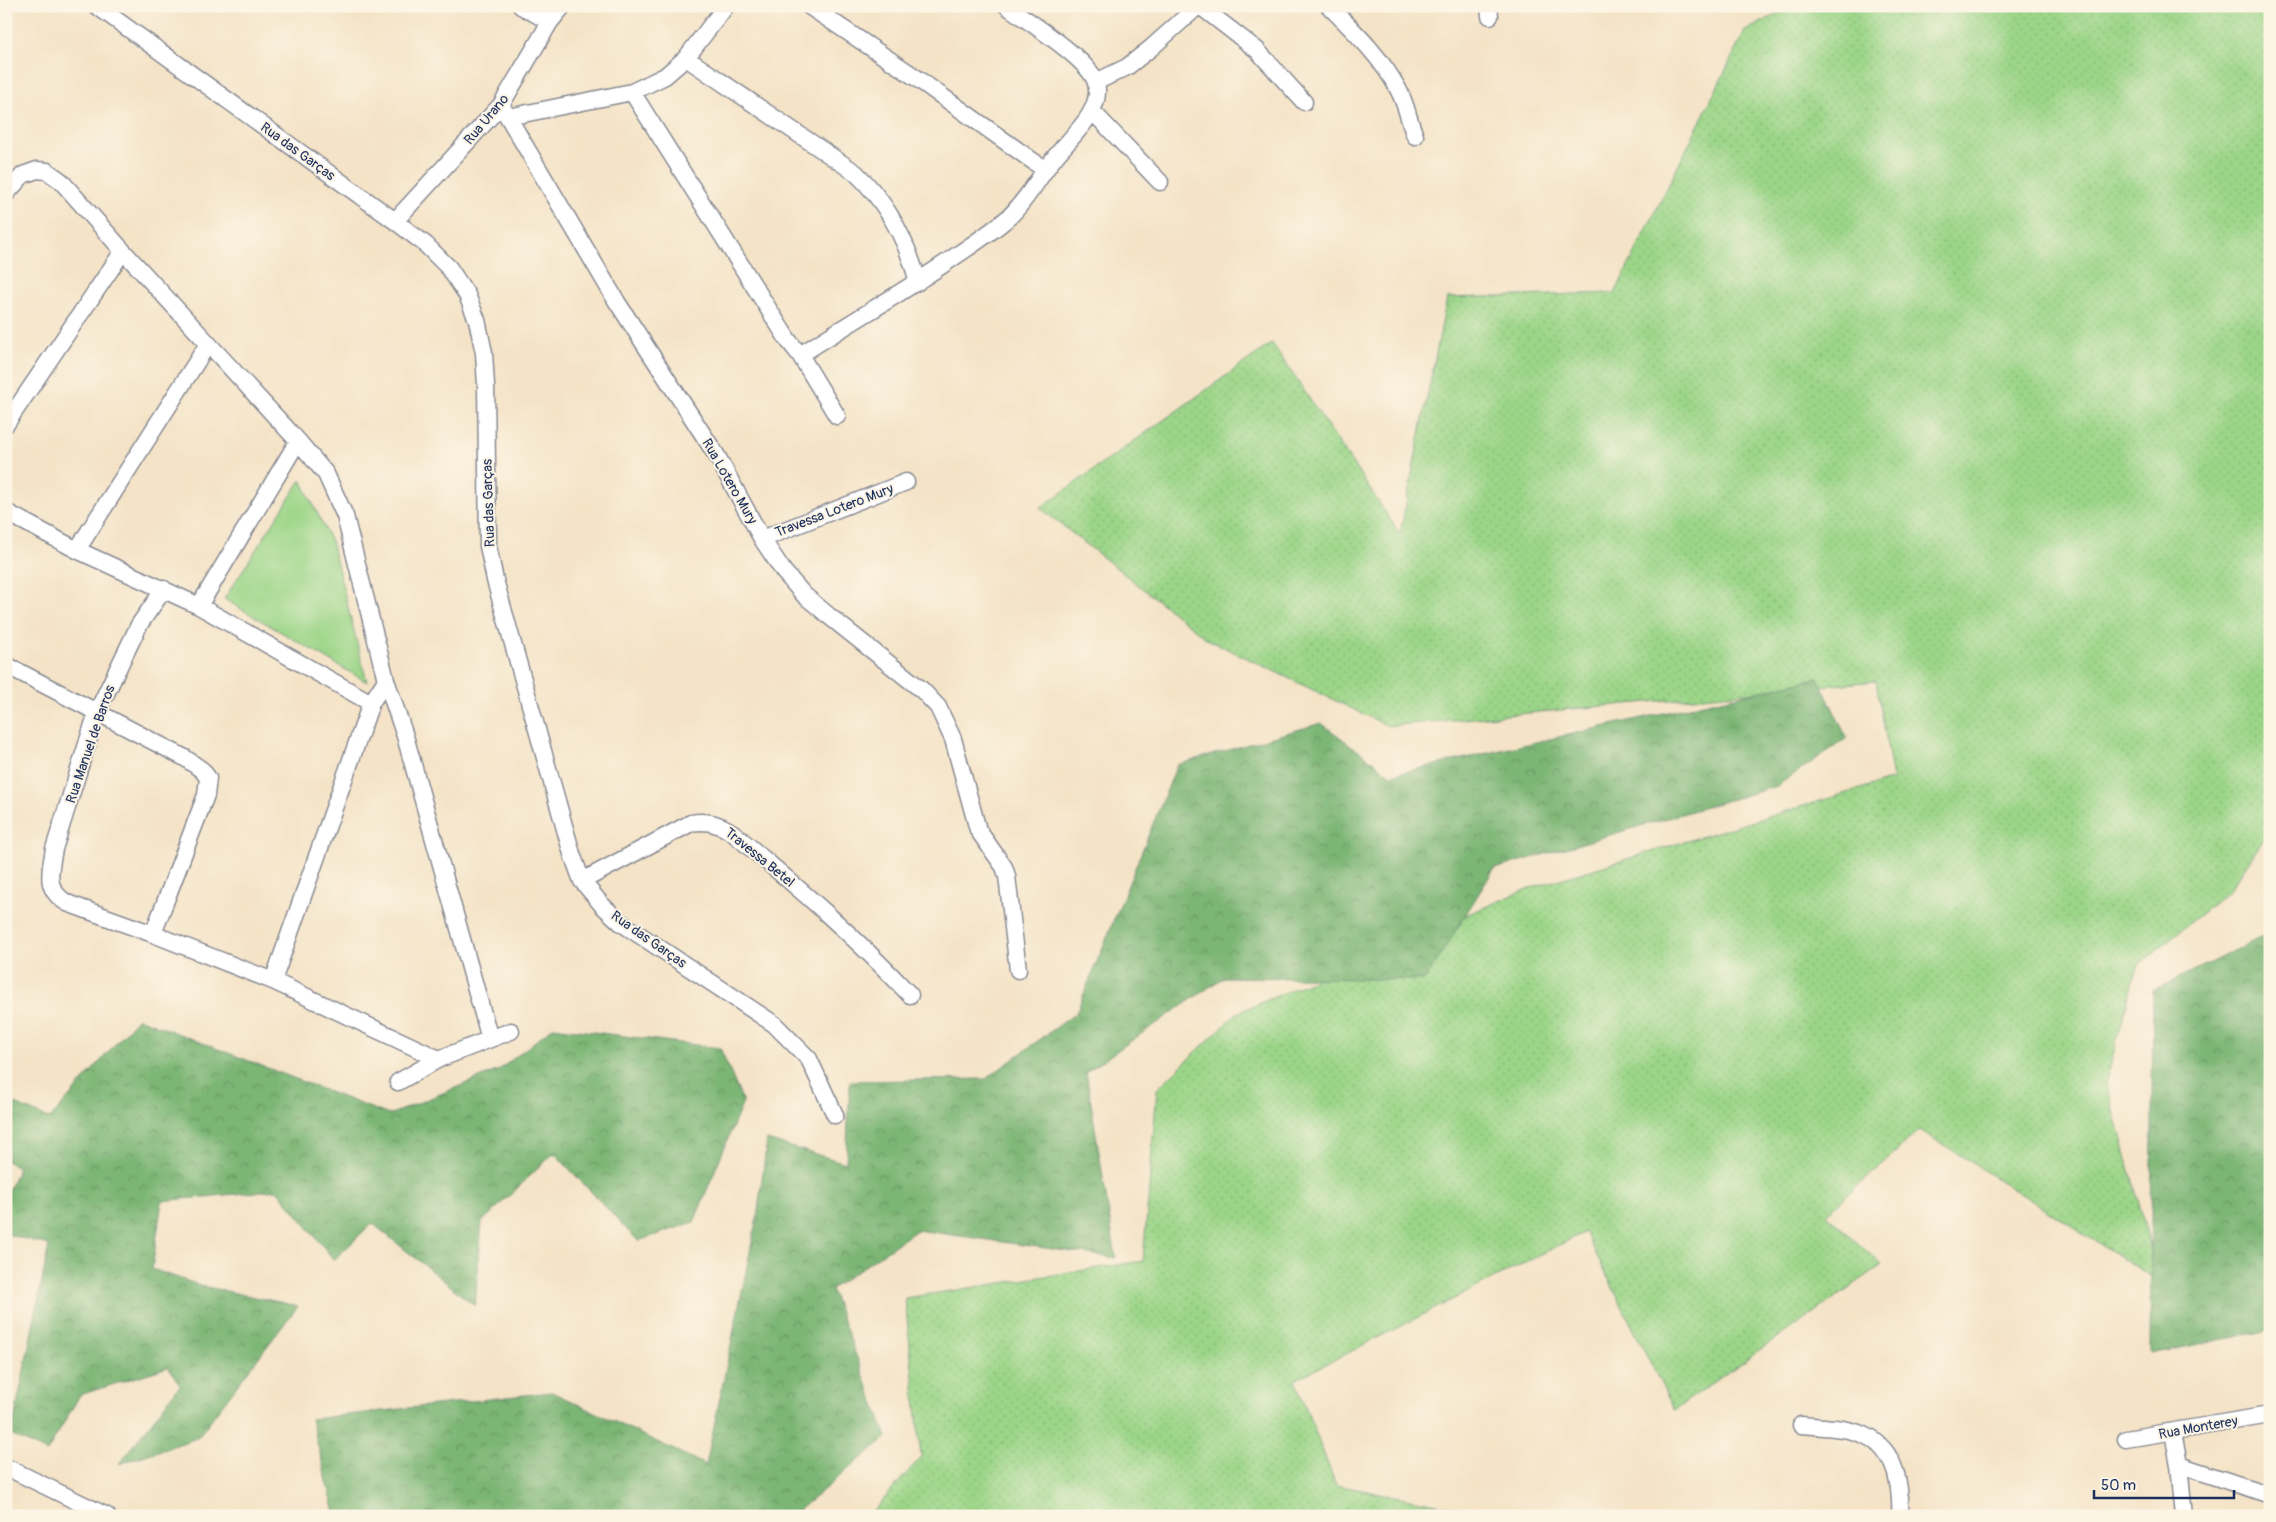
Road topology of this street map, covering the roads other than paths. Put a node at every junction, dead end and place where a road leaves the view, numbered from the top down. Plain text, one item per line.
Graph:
1 (97, 6) edge
2 (521, 6) edge
3 (563, 6) edge
4 (726, 6) edge
5 (809, 6) edge
6 (1008, 6) edge
7 (1199, 6) edge
8 (1329, 6) edge
9 (550, 22) junction
10 (686, 58) junction
11 (1096, 82) junction
12 (632, 92) junction
13 (1304, 102) dead end
14 (504, 111) junction
15 (1092, 111) junction
16 (1415, 136) dead end
17 (1044, 169) junction
18 (1160, 182) dead end
19 (6, 194) edge
20 (395, 221) junction
21 (123, 252) junction
22 (918, 282) junction
23 (208, 344) junction
24 (800, 355) junction
25 (838, 416) dead end
26 (6, 424) edge
27 (298, 440) junction
28 (906, 482) dead end
29 (6, 512) edge
30 (762, 539) junction
31 (77, 550) junction
32 (164, 589) junction
33 (200, 606) junction
34 (6, 665) edge
35 (386, 680) junction
36 (371, 703) junction
37 (97, 712) junction
38 (582, 880) junction
39 (154, 934) junction
40 (1018, 970) dead end
41 (272, 981) junction
42 (910, 995) dead end
43 (511, 1031) dead end
44 (490, 1039) junction
45 (438, 1059) junction
46 (398, 1082) dead end
47 (836, 1115) dead end
48 (2270, 1415) edge
49 (1801, 1425) dead end
50 (2173, 1432) junction
51 (2126, 1439) dead end
52 (2179, 1465) junction
53 (6, 1467) edge
54 (2270, 1495) edge
55 (107, 1516) edge
56 (1900, 1516) edge
57 (2184, 1516) edge

1 - 20 street, Rua das Garças
2 - 9 street
3 - 9 street, Rua Urano
4 - 10 street
5 - 17 street
6 - 11 street
7 - 11 street
7 - 13 street
8 - 16 street
9 - 14 street, Rua Urano
10 - 12 street
10 - 22 street
11 - 15 street
12 - 14 street
12 - 24 street
14 - 20 street, Rua Urano
14 - 30 street, Rua Lotero Mury
15 - 17 street
15 - 18 street
17 - 22 street
19 - 21 street
20 - 38 street, Rua das Garças
21 - 23 street
21 - 26 street
22 - 24 street
23 - 27 street
23 - 31 street
24 - 25 street
27 - 33 street
27 - 35 street
28 - 30 street, Travessa Lotero Mury
29 - 31 street
30 - 40 street, Rua Lotero Mury
31 - 32 street
32 - 33 street
32 - 37 street, Rua Manuel de Barros
33 - 36 street
34 - 37 street
35 - 36 street
35 - 44 street
36 - 41 street
37 - 39 street
37 - 39 street, Rua Manuel de Barros
38 - 42 street, Travessa Betel
38 - 47 street, Rua das Garças
39 - 41 street
41 - 45 street
43 - 44 street
44 - 45 street
45 - 46 street
48 - 50 street, Rua Monterey
49 - 56 street
50 - 51 street, Rua Monterey
50 - 52 street
52 - 54 street
52 - 57 street
53 - 55 street

